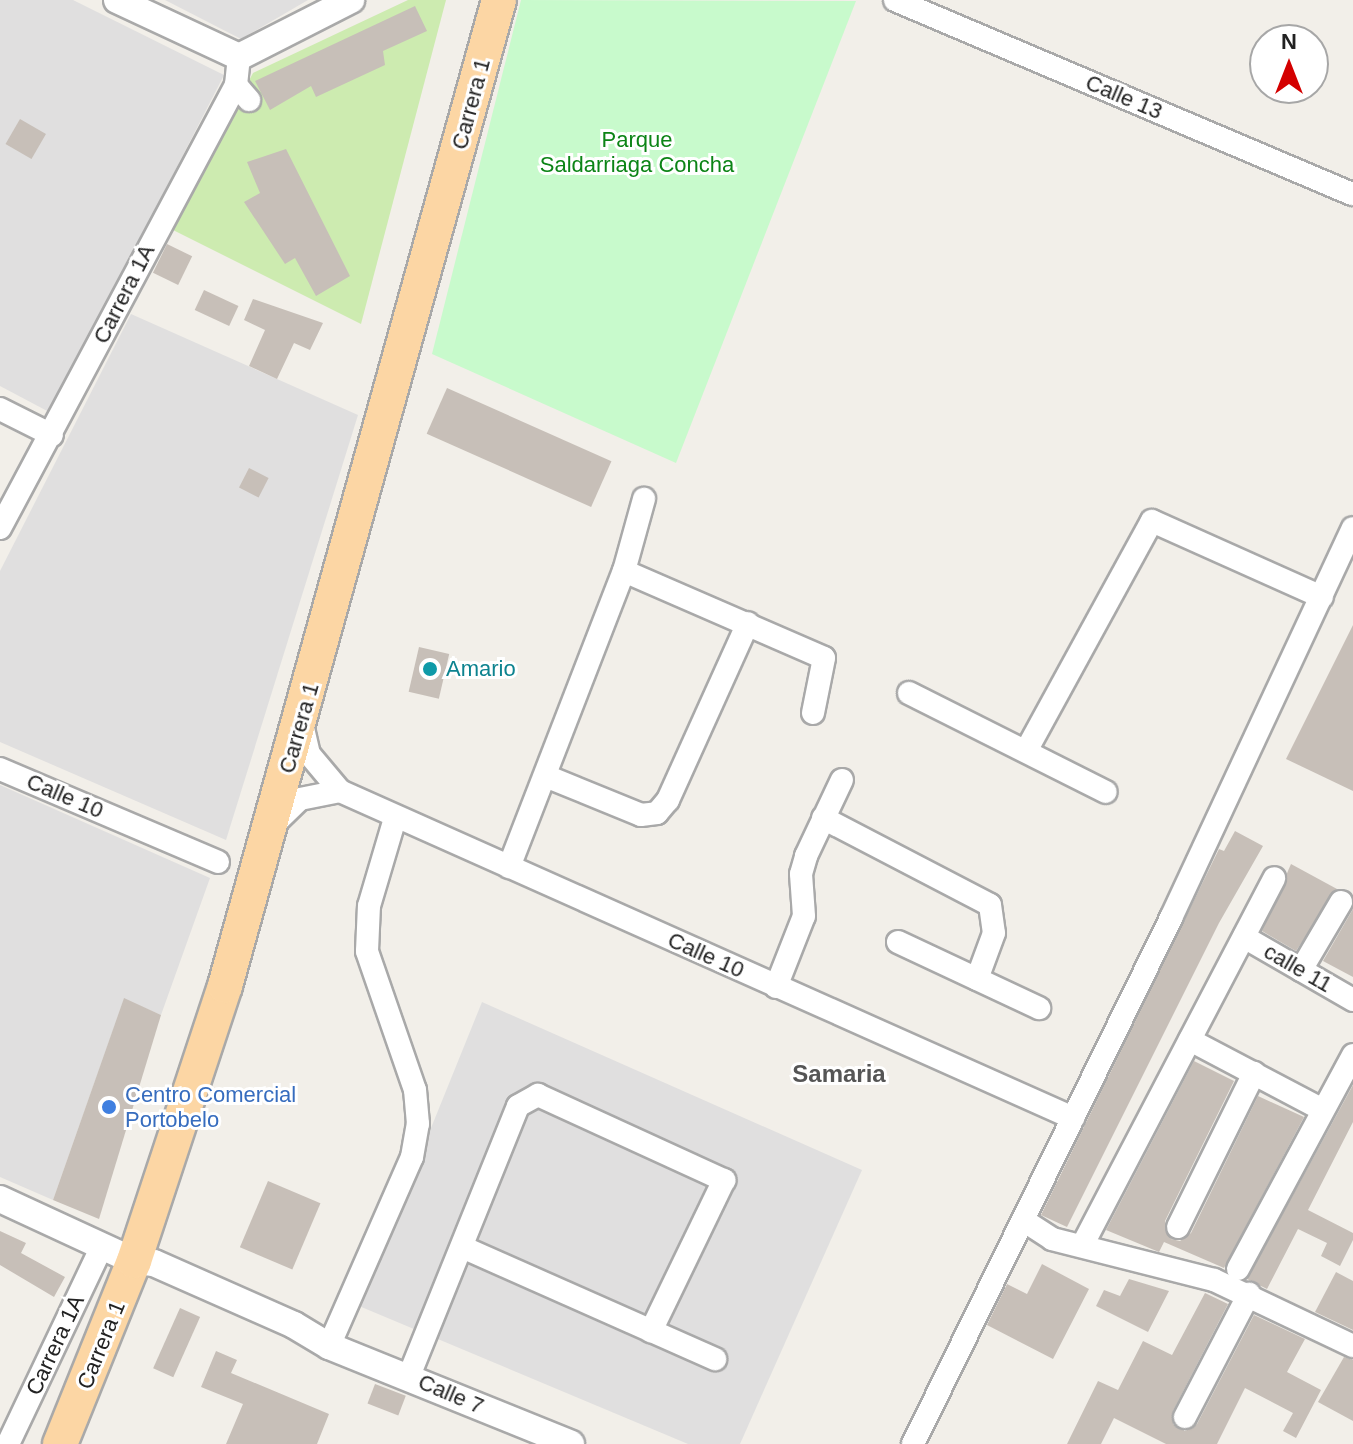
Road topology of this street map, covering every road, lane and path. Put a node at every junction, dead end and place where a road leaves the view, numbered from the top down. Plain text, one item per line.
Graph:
1 (117, 0) edge
2 (351, 0) edge
3 (499, 0) edge
4 (895, 0) edge
5 (239, 57) junction
6 (1353, 194) edge
7 (0, 409) edge
8 (52, 435) junction
9 (644, 499) dead end
10 (0, 528) edge
11 (1353, 528) edge
12 (624, 571) junction
13 (1322, 597) junction
14 (748, 623) junction
15 (909, 693) dead end
16 (813, 713) dead end
17 (301, 723) junction
18 (1026, 751) junction
19 (0, 769) edge
20 (548, 777) junction
21 (842, 780) dead end
22 (340, 791) junction
23 (1106, 792) dead end
24 (395, 818) junction
25 (823, 818) junction
26 (271, 827) junction
27 (218, 862) dead end
28 (509, 867) junction
29 (1274, 878) dead end
30 (1341, 902) dead end
31 (1244, 937) junction
32 (898, 942) dead end
33 (1301, 970) junction
34 (977, 979) junction
35 (776, 987) junction
36 (1353, 1000) edge
37 (1039, 1008) dead end
38 (1190, 1040) junction
39 (1353, 1055) edge
40 (1254, 1073) junction
41 (1323, 1110) junction
42 (1073, 1118) junction
43 (0, 1199) edge
44 (1023, 1220) junction
45 (1178, 1227) dead end
46 (102, 1246) junction
47 (1082, 1246) junction
48 (462, 1247) junction
49 (134, 1261) junction
50 (1238, 1269) dead end
51 (1249, 1294) junction
52 (651, 1331) junction
53 (329, 1346) junction
54 (1353, 1346) edge
55 (715, 1359) dead end
56 (409, 1376) junction
57 (1185, 1417) dead end
58 (8, 1444) edge
59 (60, 1444) edge
60 (571, 1444) edge
61 (913, 1444) edge

1 - 5 street
2 - 5 street
3 - 17 main road, Carrera 1
4 - 6 street, Calle 13
5 - 8 street, Carrera 1A
7 - 8 street
8 - 10 street, Carrera 1A
9 - 12 street
11 - 13 street
12 - 14 street
12 - 20 street
13 - 18 street
13 - 42 street
14 - 16 street
14 - 20 street
15 - 18 street
17 - 22 street
17 - 26 main road, Carrera 1
18 - 23 street
19 - 27 street, Calle 10
20 - 28 street
21 - 25 street
22 - 24 street, Calle 10
22 - 26 street
24 - 28 street, Calle 10
24 - 53 street
25 - 34 street
25 - 35 street
26 - 49 main road, Carrera 1
28 - 35 street, Calle 10
29 - 31 street
30 - 33 street
31 - 33 street, calle 11
31 - 38 street
32 - 34 street
33 - 36 street, calle 11
34 - 37 street
35 - 42 street, Calle 10
38 - 40 street
38 - 47 street
39 - 41 street
40 - 41 street
40 - 45 street
41 - 50 street
42 - 44 street
43 - 46 street, Calle 7
44 - 47 street
44 - 61 street
46 - 49 street, Calle 7
46 - 58 street, Carrera 1A
47 - 51 street
48 - 52 street
48 - 52 street
48 - 56 street
49 - 53 street, Calle 7
49 - 59 main road, Carrera 1
51 - 54 street
51 - 57 street
52 - 55 street
53 - 56 street, Calle 7
56 - 60 street, Calle 7

